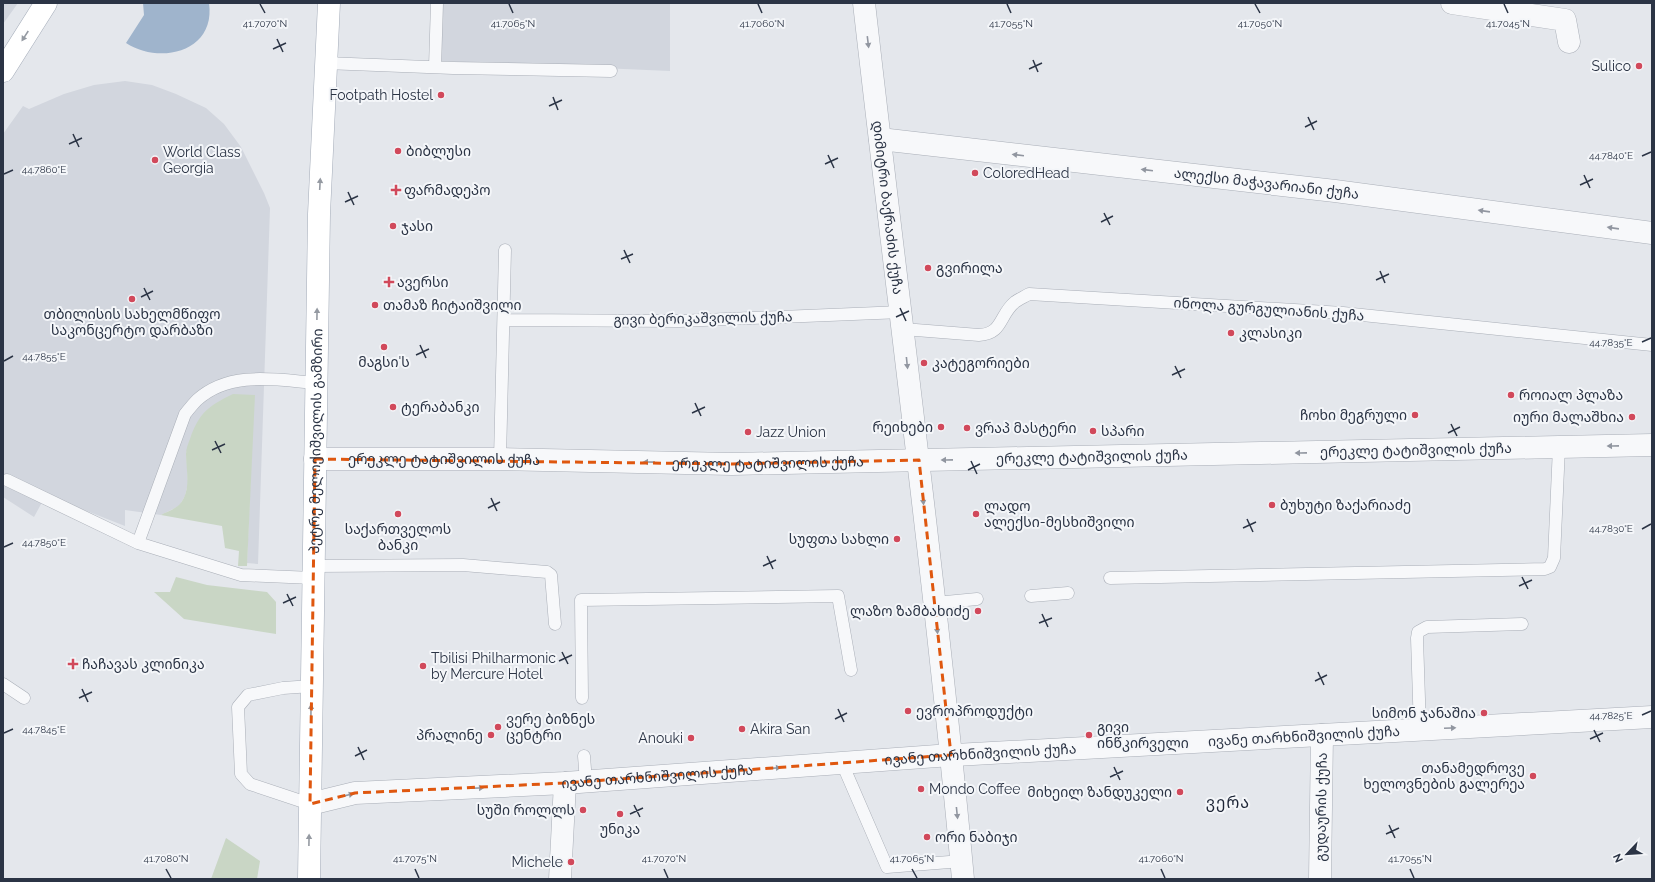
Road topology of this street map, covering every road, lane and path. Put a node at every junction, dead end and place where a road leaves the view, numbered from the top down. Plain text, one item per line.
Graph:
1 (46, 3) edge
2 (318, 3) edge
3 (329, 3) edge
4 (438, 3) edge
5 (864, 3) edge
6 (1452, 3) edge
7 (327, 31) junction
8 (1568, 42) dead end
9 (325, 63) junction
10 (435, 67) junction
11 (3, 71) edge
12 (610, 71) dead end
13 (880, 139) junction
14 (1652, 233) edge
15 (505, 250) dead end
16 (504, 320) junction
17 (902, 320) junction
18 (1652, 345) edge
19 (316, 383) junction
20 (1652, 445) edge
21 (1559, 447) junction
22 (315, 459) junction
23 (500, 459) junction
24 (919, 460) junction
25 (7, 480) dead end
26 (138, 543) junction
27 (313, 572) junction
28 (1110, 578) dead end
29 (1068, 593) dead end
30 (1031, 596) dead end
31 (977, 599) dead end
32 (935, 603) junction
33 (555, 624) dead end
34 (1522, 624) dead end
35 (851, 670) dead end
36 (3, 684) edge
37 (312, 686) junction
38 (24, 698) dead end
39 (582, 698) dead end
40 (1652, 717) edge
41 (1420, 730) junction
42 (1322, 735) junction
43 (952, 755) junction
44 (584, 756) dead end
45 (842, 763) junction
46 (575, 783) junction
47 (310, 804) junction
48 (963, 870) edge
49 (309, 879) edge
50 (560, 879) edge
51 (1320, 879) edge

1 -> 11 main road
2 - 7 lane
3 - 7 main road, პეტრე მელიქიშვილის გამზირი
4 - 10 lane
5 -> 13 street, დიმიტრი ბაქრაძის ქუჩა
6 - 8 street
7 - 9 main road, პეტრე მელიქიშვილის გამზირი
9 - 10 lane
19 -> 9 main road, პეტრე მელიქიშვილის გამზირი
10 - 12 lane
14 -> 13 street, ალექსი მაჭავარიანი ქუჩა
13 - 17 street, დიმიტრი ბაქრაძის ქუჩა
15 - 16 lane
16 - 17 lane, გივი ბერიკაშვილის ქუჩა
16 - 23 lane
17 - 18 lane, ინოლა გურგულიანის ქუჩა
17 -> 24 street, დიმიტრი ბაქრაძის ქუჩა
19 - 22 main road, პეტრე მელიქიშვილის გამზირი
19 - 26 lane
20 -> 21 street, ერეკლე ტატიშვილის ქუჩა
21 -> 24 street, ერეკლე ტატიშვილის ქუჩა
21 - 28 lane
22 - 23 street, ერეკლე ტატიშვილის ქუჩა
22 - 27 main road, პეტრე მელიქიშვილის გამზირი
24 -> 23 street, ერეკლე ტატიშვილის ქუჩა
24 -> 32 street, დიმიტრი ბაქრაძის ქუჩა
25 - 26 lane
26 - 27 lane
27 - 33 lane
27 - 37 main road, პეტრე მელიქიშვილის გამზირი
29 - 30 lane
31 - 32 lane
32 -> 43 street, დიმიტრი ბაქრაძის ქუჩა
34 - 41 lane
35 - 39 lane
36 - 38 lane
47 -> 37 main road, პეტრე მელიქიშვილის გამზირი
37 - 47 lane
41 -> 40 street, ივანე თარხნიშვილის ქუჩა
41 - 42 street, ივანე თარხნიშვილის ქუჩა
42 - 43 street, ივანე თარხნიშვილის ქუჩა
42 - 51 street, გუდაურის ქუჩა
43 - 45 street, ივანე თარხნიშვილის ქუჩა
43 -> 48 street, დიმიტრი ბაქრაძის ქუჩა
44 - 46 lane
46 -> 45 street, ივანე თარხნიშვილის ქუჩა
45 - 48 lane
47 -> 46 street, ივანე თარხნიშვილის ქუჩა
46 - 50 street
49 -> 47 main road, პეტრე მელიქიშვილის გამზირი

